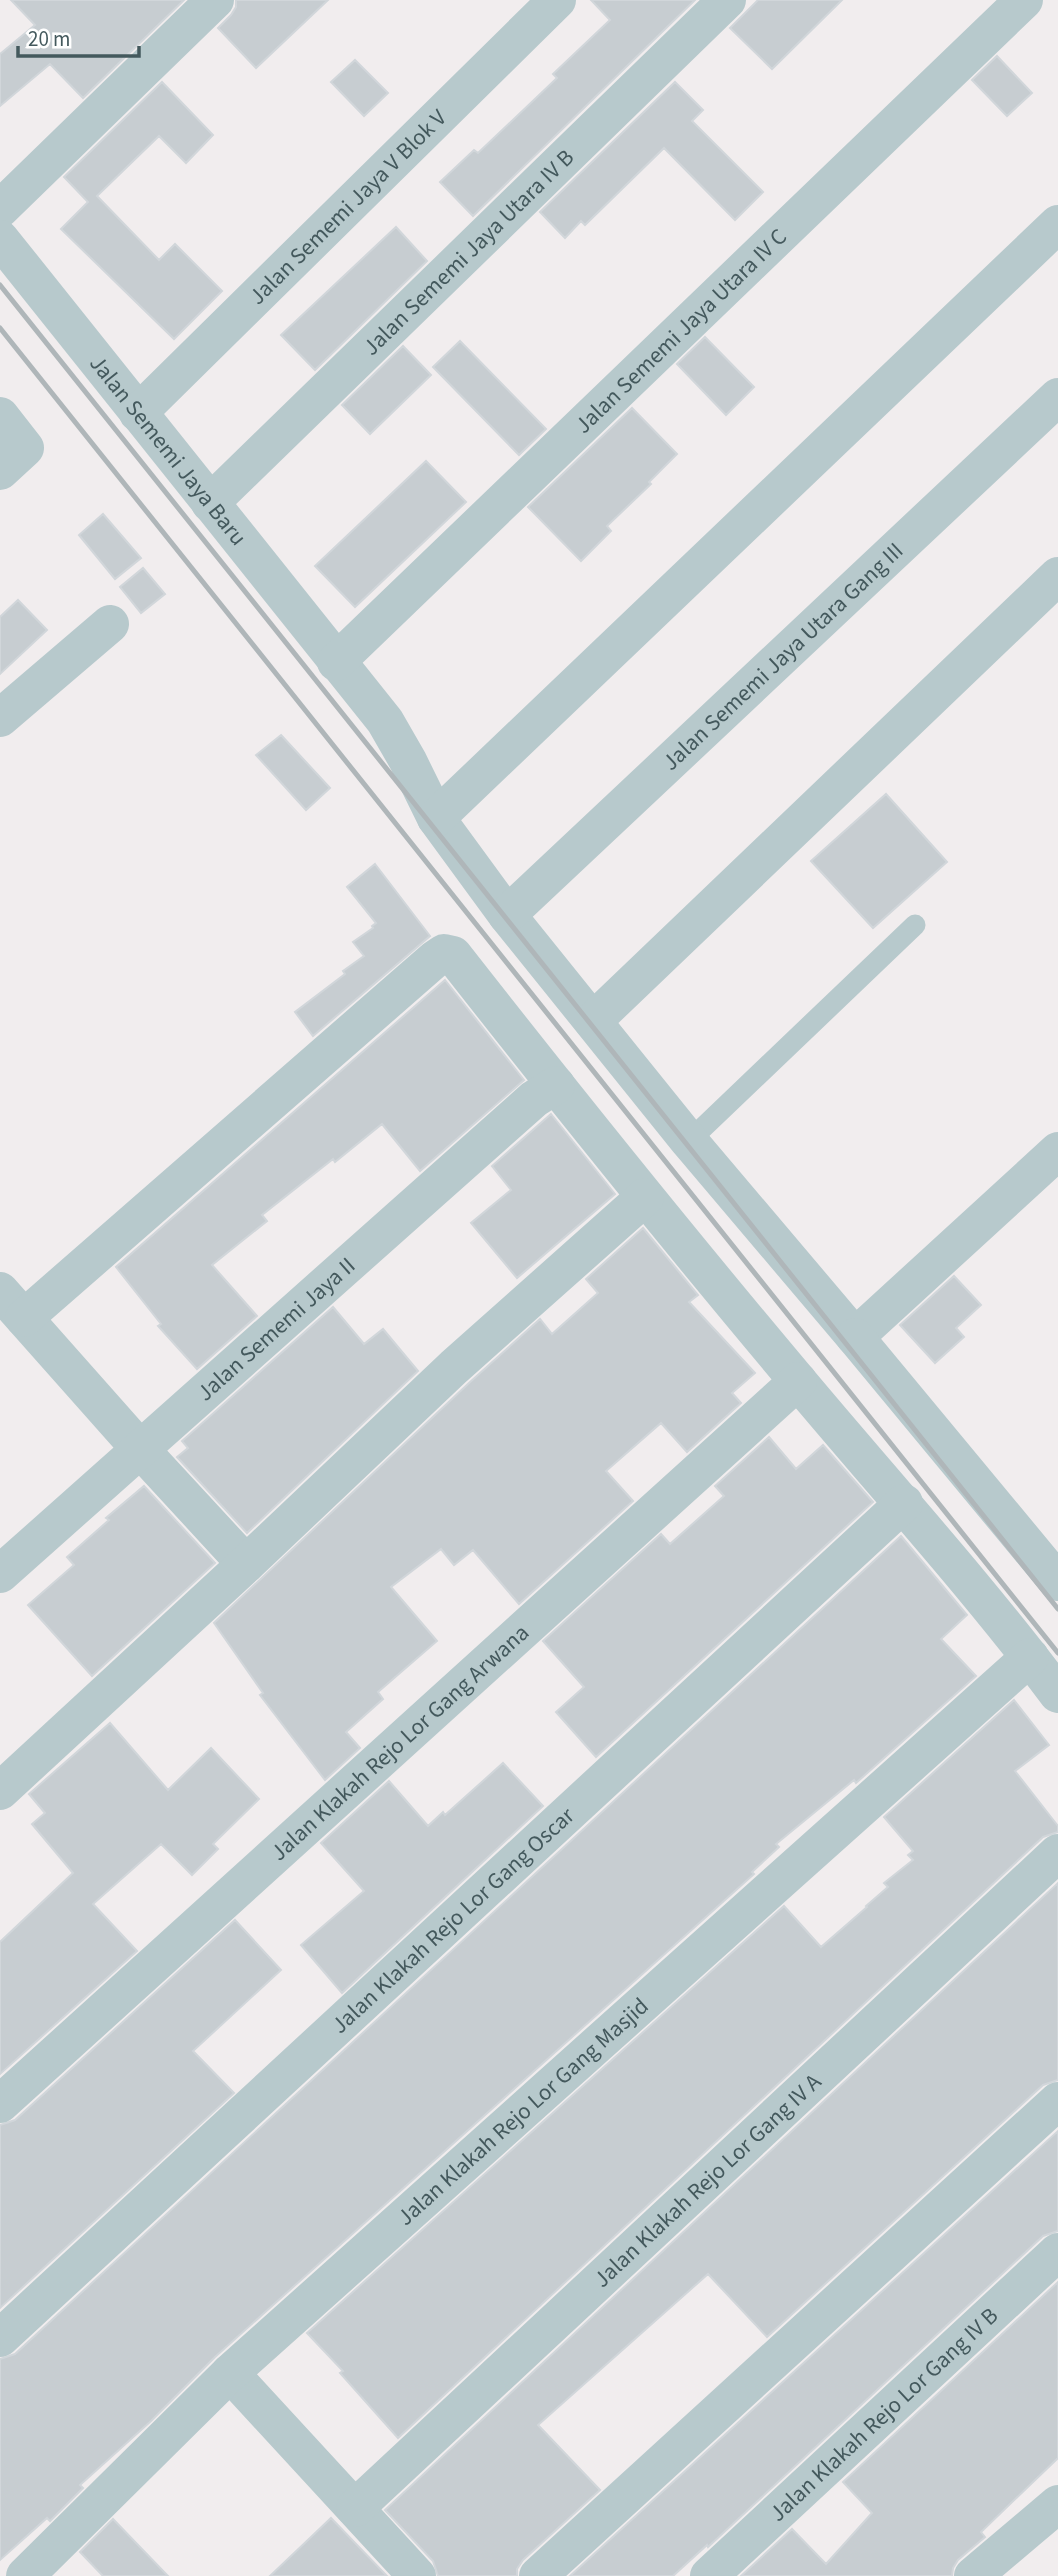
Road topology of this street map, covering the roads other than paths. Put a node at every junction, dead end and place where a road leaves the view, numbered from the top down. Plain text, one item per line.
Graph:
1 (215, 0) edge
2 (557, 0) edge
3 (727, 0) edge
4 (1024, 0) edge
5 (0, 209) edge
6 (1058, 224) edge
7 (0, 239) edge
8 (1058, 397) edge
9 (138, 413) junction
10 (0, 416) edge
11 (13, 460) edge
12 (209, 503) junction
13 (1058, 576) edge
14 (110, 624) dead end
15 (336, 662) junction
16 (0, 718) edge
17 (436, 818) junction
18 (507, 915) junction
19 (915, 925) dead end
20 (593, 1021) junction
21 (555, 1086) junction
22 (690, 1141) junction
23 (1058, 1152) edge
24 (645, 1197) junction
25 (12, 1305) edge
26 (855, 1337) junction
27 (798, 1381) junction
28 (140, 1449) junction
29 (904, 1503) junction
30 (246, 1564) junction
31 (0, 1574) edge
32 (1058, 1582) edge
33 (1030, 1657) junction
34 (1058, 1694) edge
35 (0, 1791) edge
36 (1058, 1853) edge
37 (1058, 2101) edge
38 (0, 2104) edge
39 (1058, 2252) edge
40 (0, 2338) edge
41 (230, 2373) junction
42 (1058, 2504) edge
43 (355, 2508) junction
44 (25, 2576) edge
45 (417, 2576) edge
46 (538, 2576) edge
47 (709, 2576) edge
48 (973, 2576) edge

1 - 5 street
2 - 9 street, Jalan Sememi Jaya V Blok V
3 - 12 street, Jalan Sememi Jaya Utara IV B
4 - 15 street, Jalan Sememi Jaya Utara IV C
6 - 17 street
7 - 9 street, Jalan Sememi Jaya Baru
8 - 18 street, Jalan Sememi Jaya Utara Gang III
9 - 12 street, Jalan Sememi Jaya Baru
10 - 11 street
12 - 15 street, Jalan Sememi Jaya Baru
13 - 20 street
14 - 16 street
15 - 17 street, Jalan Sememi Jaya Baru
17 - 18 street, Jalan Sememi Jaya Baru
18 - 20 street, Jalan Sememi Jaya Baru
19 - 22 lane
20 - 22 street, Jalan Sememi Jaya Baru
21 - 24 street
21 - 25 street
21 - 28 street, Jalan Sememi Jaya II
22 - 26 street, Jalan Sememi Jaya Baru
23 - 26 street
24 - 27 street
24 - 30 street
25 - 28 street
26 - 32 street, Jalan Sememi Jaya Baru
27 - 29 street
27 - 38 street, Jalan Klakah Rejo Lor Gang Arwana
28 - 30 street
28 - 31 street, Jalan Sememi Jaya II
29 - 33 street
29 - 40 street, Jalan Klakah Rejo Lor Gang Oscar
30 - 35 street
33 - 34 street
33 - 41 street, Jalan Klakah Rejo Lor Gang Masjid
36 - 43 street, Jalan Klakah Rejo Lor Gang IV A
37 - 46 street
39 - 47 street, Jalan Klakah Rejo Lor Gang IV B
41 - 43 street
41 - 44 street, Jalan Klakah Rejo Lor Gang Masjid
42 - 48 street
43 - 45 street

